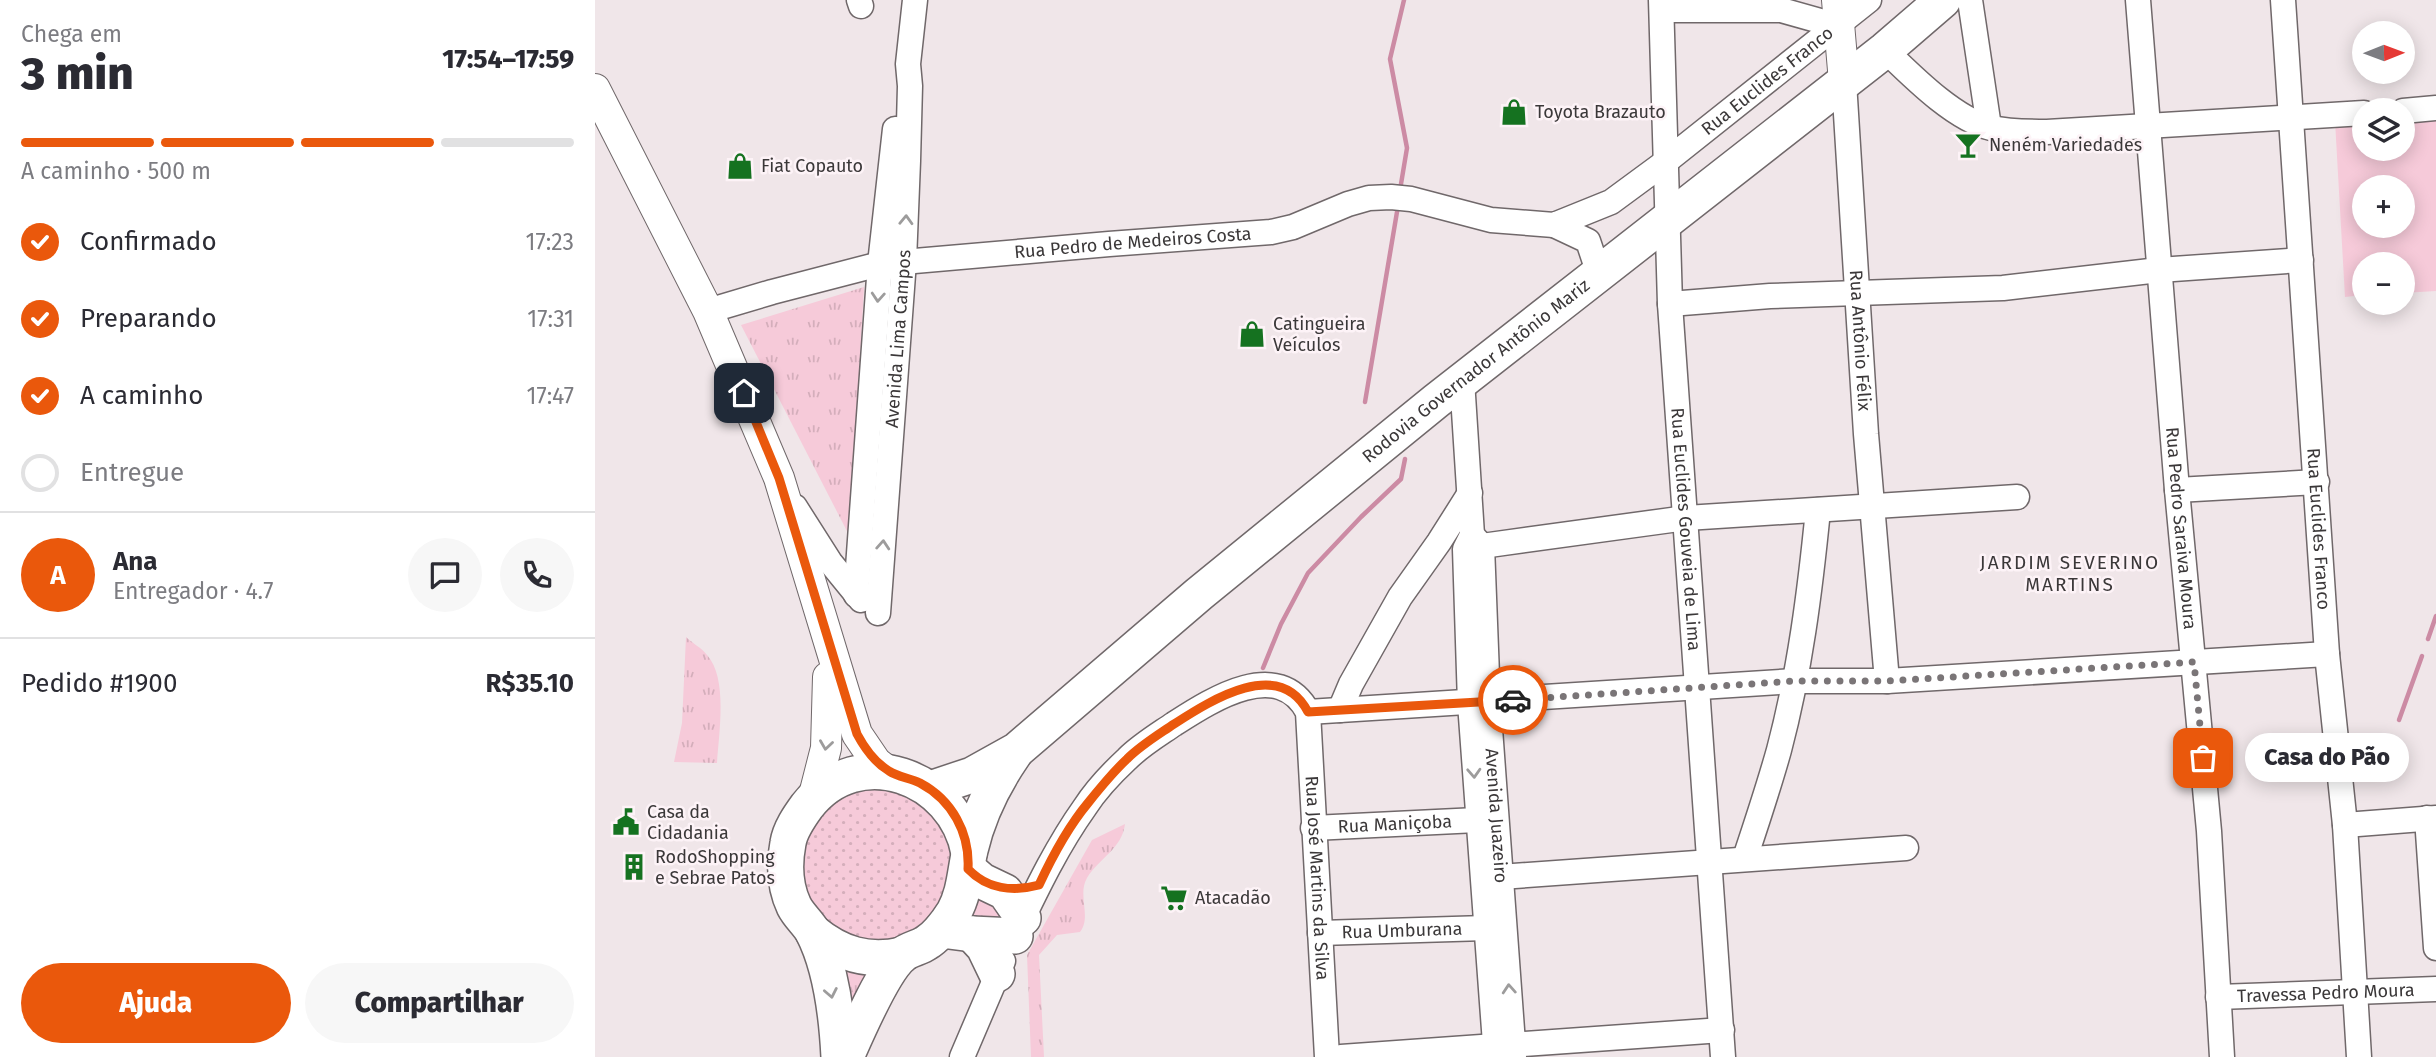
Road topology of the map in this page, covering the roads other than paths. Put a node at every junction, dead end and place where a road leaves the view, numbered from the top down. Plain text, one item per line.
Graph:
1 (915, 0) edge
2 (1869, 0) edge
3 (1943, 0) edge
4 (1970, 0) edge
5 (2138, 0) edge
6 (2283, 0) edge
7 (1661, 5) edge
8 (1837, 13) edge
9 (1885, 50) junction
10 (1844, 82) junction
11 (595, 89) edge
12 (2436, 108) edge
13 (2415, 110) edge
14 (2352, 114) edge
15 (2290, 118) junction
16 (605, 121) edge
17 (2147, 125) junction
18 (1989, 127) junction
19 (1664, 163) junction
20 (1667, 221) junction
21 (1554, 225) junction
22 (2301, 260) junction
23 (892, 263) junction
24 (2159, 270) junction
25 (1599, 274) junction
26 (1857, 294) junction
27 (1670, 303) junction
28 (708, 311) junction
29 (1462, 380) junction
30 (879, 440) junction
31 (779, 478) junction
32 (2317, 482) junction
33 (2177, 490) junction
34 (1470, 493) junction
35 (2017, 497) dead end
36 (1872, 508) junction
37 (1818, 510) junction
38 (1686, 518) junction
39 (1477, 541) junction
40 (856, 595) junction
41 (824, 628) junction
42 (2327, 654) junction
43 (2194, 662) junction
44 (1795, 681) junction
45 (1887, 681) junction
46 (1699, 688) junction
47 (1479, 702) junction
48 (1305, 706) junction
49 (1340, 710) junction
50 (1017, 750) junction
51 (891, 774) junction
52 (930, 789) junction
53 (813, 799) junction
54 (2432, 818) edge
55 (1477, 820) junction
56 (2345, 825) junction
57 (1313, 828) junction
58 (1906, 848) dead end
59 (1745, 858) junction
60 (1710, 862) junction
61 (976, 869) junction
62 (1500, 877) junction
63 (1039, 885) junction
64 (1019, 927) junction
65 (1486, 928) junction
66 (813, 932) junction
67 (957, 932) junction
68 (1319, 933) junction
69 (2436, 948) edge
70 (902, 955) junction
71 (997, 974) junction
72 (2436, 989) edge
73 (2354, 992) junction
74 (2218, 997) junction
75 (1722, 1030) junction
76 (1504, 1051) edge
77 (839, 1057) edge
78 (846, 1057) edge
79 (962, 1057) edge
80 (1327, 1057) edge
81 (1341, 1057) edge
82 (1723, 1057) edge
83 (2222, 1057) edge
84 (2359, 1057) edge

1 - 23 street, Avenida Lima Campos
2 - 8 street, Rua Euclides Franco
3 - 9 highway, Rodovia Governador Antônio Mariz
4 - 18 street
5 - 17 street, Rua Pedro Saraiva Moura
6 - 15 street, Rua Euclides Franco
7 - 8 street
7 - 19 street, Rua Euclides Gouveia de Lima
8 - 10 main road, Rua Antônio Félix
8 - 19 street, Rua Euclides Franco
9 - 10 highway, Rodovia Governador Antônio Mariz
9 - 18 street
10 - 20 highway, Rodovia Governador Antônio Mariz
10 - 26 street, Rua Antônio Félix
11 - 16 main road
12 - 13 street
14 - 15 street
15 - 17 street
15 - 22 street, Rua Euclides Franco
16 - 28 main road
17 - 18 street
17 - 24 street, Rua Pedro Saraiva Moura
19 - 20 street, Rua Euclides Gouveia de Lima
19 - 21 street, Rua Pedro de Medeiros Costa
20 - 25 highway, Rodovia Governador Antônio Mariz
20 - 27 street, Rua Euclides Gouveia de Lima
21 - 23 street, Rua Pedro de Medeiros Costa
21 - 25 street, Rua Pedro de Medeiros Costa
22 - 24 street
22 - 32 street, Rua Euclides Franco
23 - 28 street, Rua Pedro de Medeiros Costa
23 - 30 street, Avenida Lima Campos
24 - 26 street
24 - 33 street, Rua Pedro Saraiva Moura
25 - 29 highway, Rodovia Governador Antônio Mariz
26 - 27 street
26 - 36 street, Rua Antônio Félix
27 - 38 street, Rua Euclides Gouveia de Lima
28 - 31 main road
29 - 34 street, Avenida Juazeiro
29 - 50 highway, Rodovia Governador Antônio Mariz
30 - 40 street, Avenida Lima Campos
40 -> 30 street, Avenida Lima Campos
31 - 40 street
31 - 41 main road
32 - 33 street
32 - 42 street, Rua Euclides Franco
33 - 43 street, Rua Pedro Saraiva Moura
34 - 39 street, Avenida Juazeiro
34 - 49 street
35 - 36 street
36 - 37 street
36 - 45 street, Rua Antônio Félix
37 - 38 street
37 - 44 street
38 - 39 street
38 - 46 street, Rua Euclides Gouveia de Lima
39 - 47 street, Avenida Juazeiro
41 - 51 main road
41 -> 53 main road
42 - 43 street
42 - 56 street, Rua Euclides Franco
43 - 45 street
43 - 74 street, Rua Pedro Saraiva Moura
44 - 45 street
44 - 46 street
44 - 59 street
46 - 47 street
46 - 60 street, Rua Euclides Gouveia de Lima
47 - 49 street
47 -> 55 street, Avenida Juazeiro
47 - 62 street, Avenida Juazeiro
48 - 49 street
48 - 57 street, Rua José Martins da Silva
48 - 63 street
50 - 52 highway, Rodovia Governador Antônio Mariz
50 - 61 highway, Rodovia Governador Antônio Mariz
51 - 52 highway
51 - 53 highway
52 - 61 highway
53 - 66 highway
54 - 56 street
54 - 69 street
55 - 57 street, Rua Maniçoba
55 - 65 street, Avenida Juazeiro
56 - 73 street, Rua Euclides Franco
57 - 68 street, Rua José Martins da Silva
58 - 59 street
59 - 60 street
60 - 62 street
60 - 75 street, Rua Euclides Gouveia de Lima
61 - 63 highway
61 - 64 highway
61 - 67 highway, Rodovia Governador Antônio Mariz
76 -> 62 street, Avenida Juazeiro
63 - 64 street
64 - 67 highway
64 - 71 street
65 - 68 street, Rua Umburana
65 - 76 street, Avenida Juazeiro
66 - 70 highway
66 -> 77 highway
67 - 70 highway, Rodovia Governador Antônio Mariz
67 - 71 highway
68 - 80 street, Rua José Martins da Silva
70 - 78 highway, Rodovia Governador Antônio Mariz
71 - 79 street
72 - 73 street, Travessa Pedro Moura
73 - 74 street, Travessa Pedro Moura
73 - 84 street, Rua Euclides Franco
74 - 83 street, Rua Pedro Saraiva Moura
75 - 76 street
75 - 82 street, Rua Euclides Gouveia de Lima
76 - 81 street

